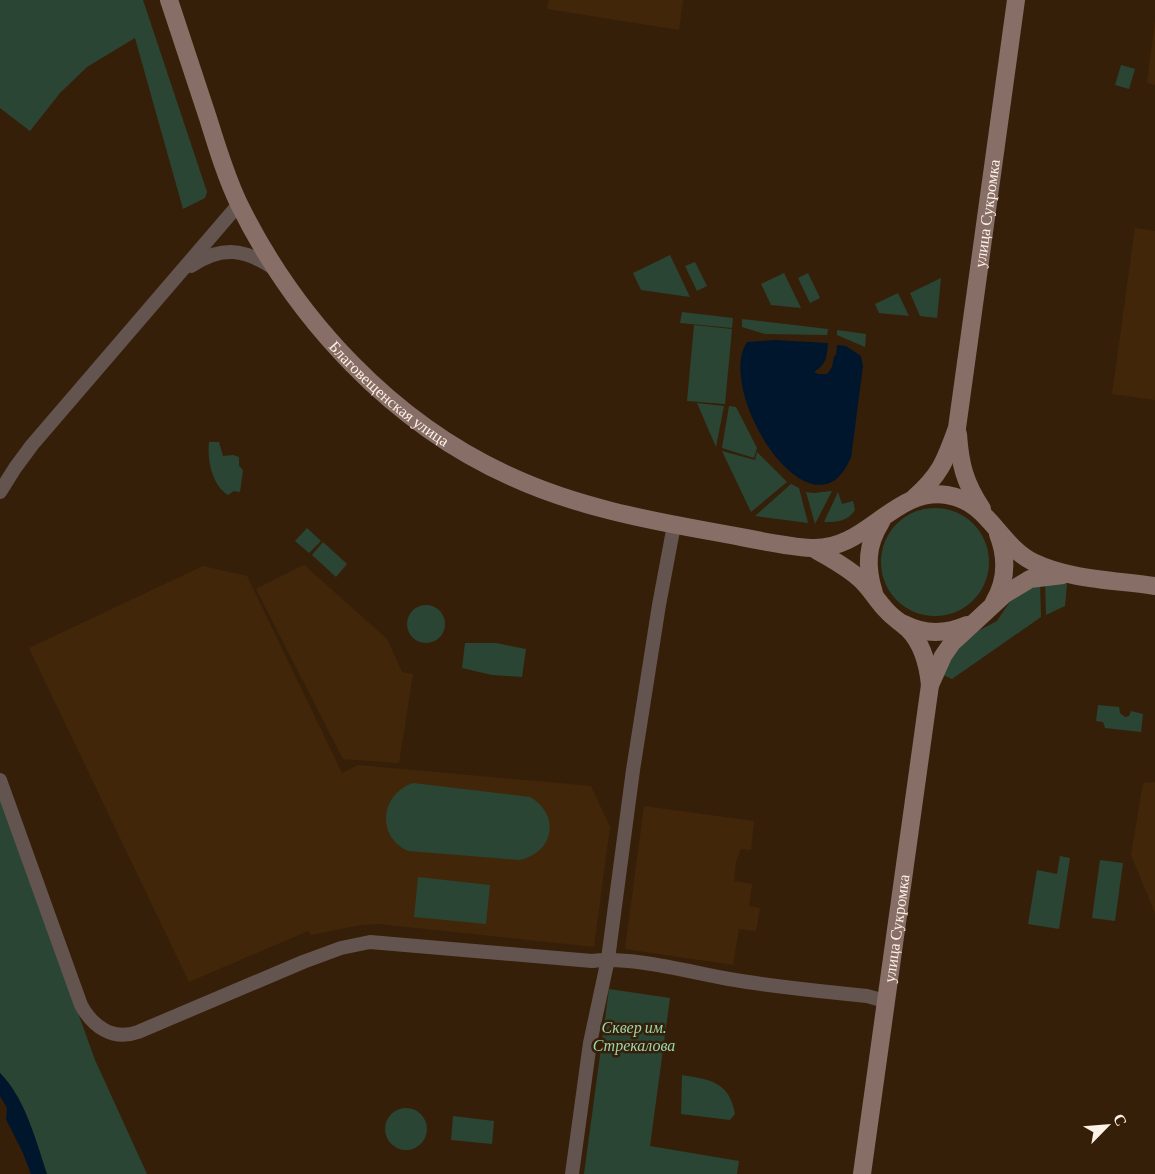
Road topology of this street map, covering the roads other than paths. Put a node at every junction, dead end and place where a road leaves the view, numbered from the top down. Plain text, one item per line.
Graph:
1 (169, 0) edge
2 (1016, 0) edge
3 (239, 204) junction
4 (277, 270) junction
5 (179, 274) junction
6 (957, 428) junction
7 (0, 492) edge
8 (912, 499) junction
9 (884, 518) junction
10 (991, 523) junction
11 (674, 525) junction
12 (813, 548) junction
13 (1074, 575) junction
14 (1155, 586) edge
15 (875, 594) junction
16 (985, 612) junction
17 (897, 621) junction
18 (930, 685) junction
19 (0, 780) edge
20 (608, 959) junction
21 (885, 1001) junction
22 (572, 1174) edge
23 (862, 1174) edge

1 - 3 main road, Благовещенская улица
2 - 6 main road, улица Сукромка
3 - 4 main road, Благовещенская улица
3 - 5 street
4 - 5 street
4 - 11 main road, Благовещенская улица
5 - 7 street
6 - 8 main road, улица Сукромка
6 - 10 main road, улица Сукромка
8 - 9 main road
8 - 10 main road
9 - 12 main road
9 - 15 main road
10 - 13 main road
10 - 16 main road
11 - 12 main road, Благовещенская улица
11 - 20 street
12 - 15 main road
13 - 14 main road
13 - 16 main road
15 - 17 main road
16 - 17 main road
16 - 18 main road
17 - 18 main road
18 - 21 main road, улица Сукромка
19 - 20 street
20 - 21 street
20 - 22 street
21 - 23 main road, улица Сукромка

